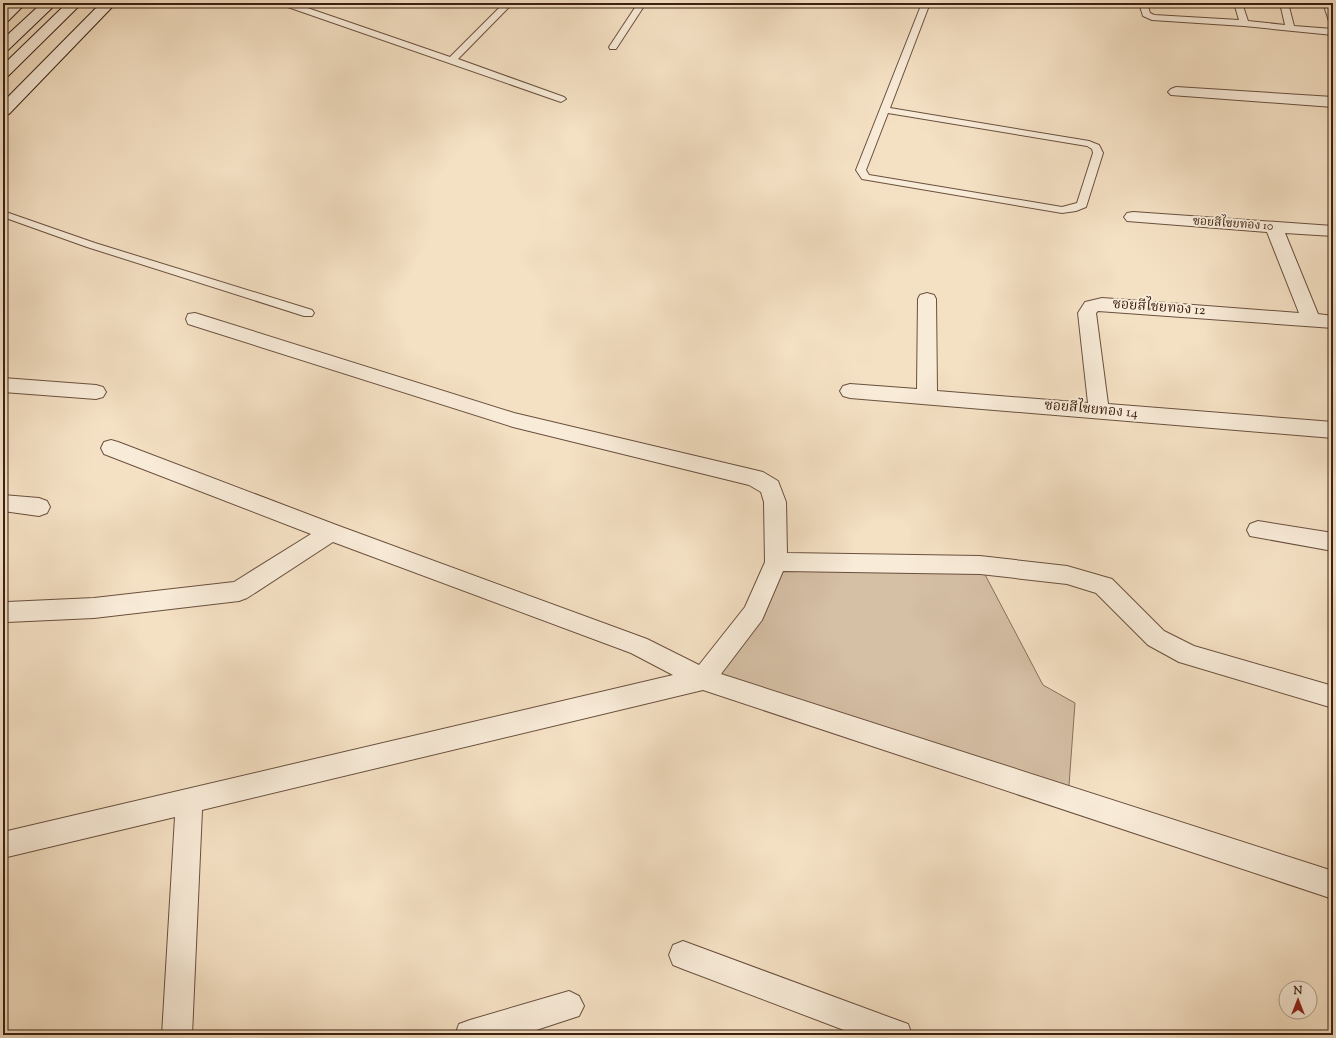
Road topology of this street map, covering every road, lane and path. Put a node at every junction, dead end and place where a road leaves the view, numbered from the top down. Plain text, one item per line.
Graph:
1 (50, 3) edge
2 (75, 3) edge
3 (109, 3) edge
4 (285, 3) edge
5 (509, 3) edge
6 (642, 3) edge
7 (926, 3) edge
8 (1144, 3) edge
9 (1238, 3) edge
10 (1284, 3) edge
11 (1327, 3) edge
12 (1333, 21) edge
13 (1244, 23) junction
14 (1290, 27) junction
15 (1333, 32) edge
16 (3, 47) edge
17 (613, 47) dead end
18 (452, 60) junction
19 (3, 73) edge
20 (1176, 92) dead end
21 (561, 100) dead end
22 (1333, 102) edge
23 (884, 110) junction
24 (3, 112) edge
25 (3, 214) edge
26 (1133, 217) dead end
27 (1274, 227) junction
28 (1333, 231) edge
29 (927, 299) dead end
30 (308, 313) dead end
31 (195, 319) dead end
32 (1311, 320) junction
33 (1333, 322) edge
34 (3, 385) edge
35 (850, 391) dead end
36 (96, 392) dead end
37 (927, 397) junction
38 (1099, 411) junction
39 (1333, 430) edge
40 (111, 448) dead end
41 (3, 503) edge
42 (39, 507) dead end
43 (1258, 530) dead end
44 (331, 532) junction
45 (1333, 542) edge
46 (776, 562) junction
47 (7, 612) dead end
48 (703, 679) junction
49 (1333, 697) edge
50 (189, 801) junction
51 (3, 845) edge
52 (1333, 885) edge
53 (683, 955) dead end
54 (569, 1006) dead end
55 (177, 1035) edge
56 (470, 1035) edge
57 (897, 1035) edge

1 - 16 street
2 - 19 street
3 - 24 street
4 - 18 lane
5 - 18 lane
6 - 17 lane
7 - 23 lane
8 - 13 lane
9 - 13 lane
10 - 14 lane
11 - 12 lane
13 - 14 lane
14 - 15 lane
18 - 21 lane
20 - 22 street
23 - 23 lane
25 - 30 lane
26 - 27 street, ซอยสีไชยทอง 10
27 - 28 street, ซอยสีไชยทอง 10
27 - 32 street
29 - 37 street
31 - 46 street
32 - 33 street, ซอยสีไชยทอง 12
32 - 38 street, ซอยสีไชยทอง 12
34 - 36 street
35 - 37 street, ซอยสีไชยทอง 14
37 - 38 street, ซอยสีไชยทอง 14
38 - 39 street, ซอยสีไชยทอง 14
40 - 44 street
41 - 42 street
43 - 45 street
44 - 47 street
44 - 48 street
46 - 48 street
46 - 49 street
48 - 50 street
48 - 52 street
50 - 51 street
50 - 55 street
53 - 57 street
54 - 56 street

